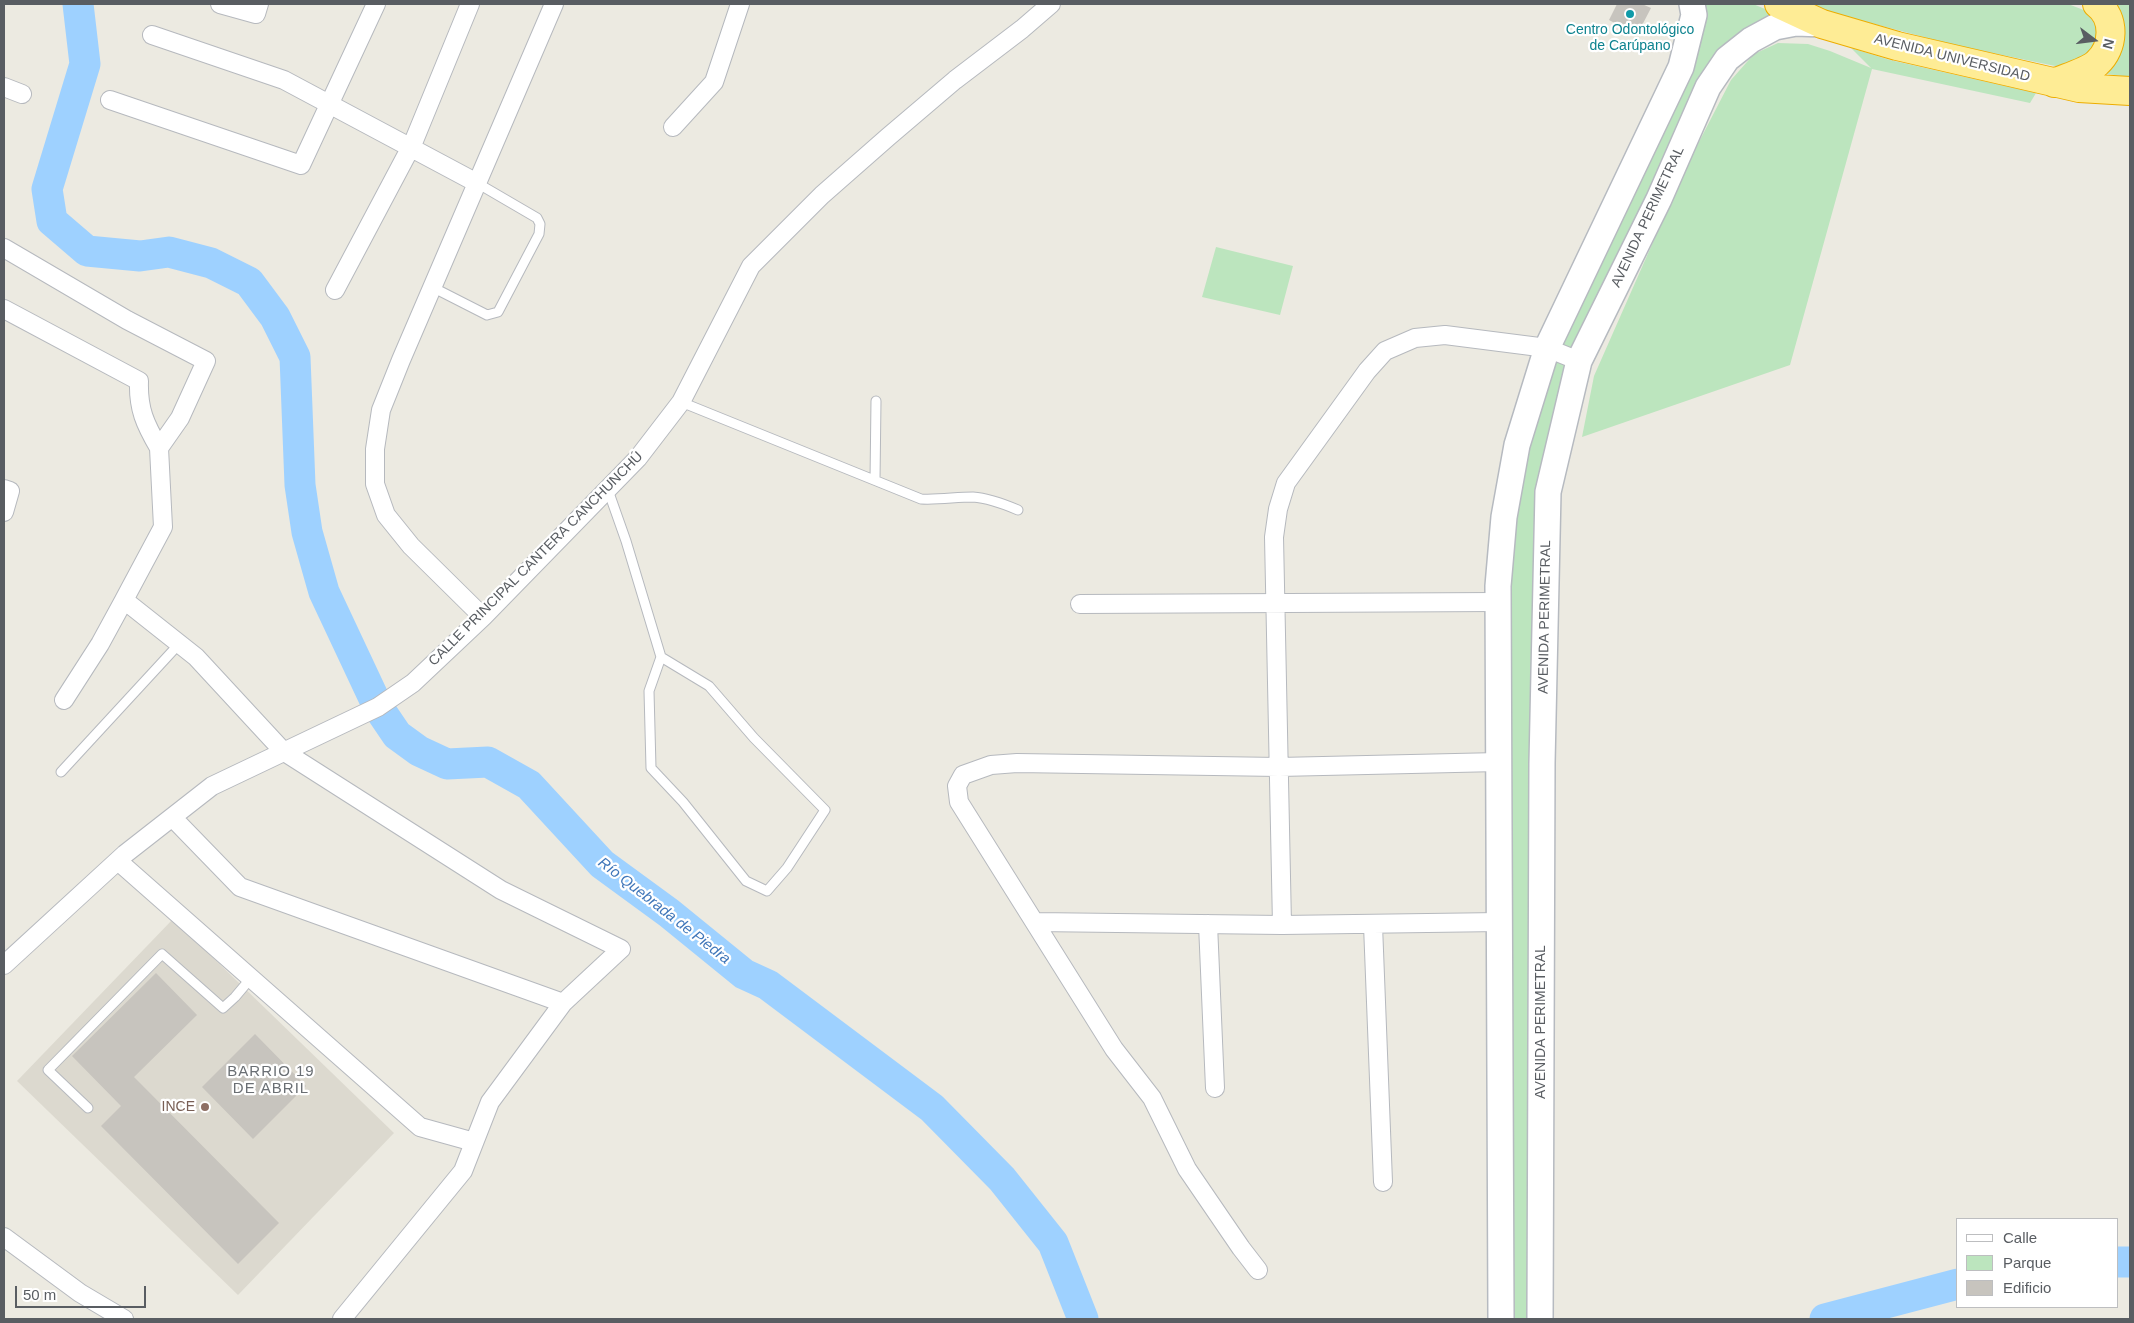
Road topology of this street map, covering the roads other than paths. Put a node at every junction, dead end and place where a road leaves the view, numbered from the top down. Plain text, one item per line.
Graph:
1 (220, 4) edge
2 (259, 4) edge
3 (376, 4) edge
4 (470, 4) edge
5 (554, 4) edge
6 (740, 4) edge
7 (1050, 4) edge
8 (1692, 4) edge
9 (1779, 4) edge
10 (2098, 4) edge
11 (1822, 24) junction
12 (152, 35) dead end
13 (2054, 82) junction
14 (4, 87) edge
15 (2130, 90) edge
16 (22, 94) dead end
17 (110, 100) dead end
18 (329, 104) junction
19 (674, 127) dead end
20 (410, 148) junction
21 (477, 183) junction
22 (4, 248) edge
23 (432, 287) junction
24 (336, 290) dead end
25 (4, 309) edge
26 (1547, 348) junction
27 (1579, 360) junction
28 (876, 401) dead end
29 (681, 402) junction
30 (159, 448) junction
31 (874, 480) junction
32 (4, 489) edge
33 (608, 490) junction
34 (1018, 510) dead end
35 (4, 512) edge
36 (124, 600) junction
37 (1498, 602) junction
38 (1276, 603) junction
39 (1080, 604) dead end
40 (483, 616) junction
41 (179, 644) junction
42 (661, 657) junction
43 (64, 700) dead end
44 (283, 750) junction
45 (1499, 762) junction
46 (1279, 767) junction
47 (61, 772) dead end
48 (173, 818) junction
49 (118, 861) junction
50 (1542, 914) junction
51 (1500, 919) junction
52 (1034, 922) junction
53 (1208, 924) junction
54 (1282, 925) junction
55 (1372, 925) junction
56 (4, 965) edge
57 (250, 978) junction
58 (563, 1004) junction
59 (1215, 1088) dead end
60 (88, 1108) dead end
61 (474, 1142) junction
62 (1383, 1182) dead end
63 (4, 1237) edge
64 (1258, 1270) dead end
65 (124, 1319) edge
66 (342, 1319) edge
67 (1501, 1319) edge
68 (1540, 1319) edge

1 - 2 street
3 - 18 street
4 - 20 street
5 - 21 street
6 - 19 street
7 - 29 street, CALLE PRINCIPAL CANTERA CANCHUNCHÚ
8 - 26 main road
9 - 11 highway, AVENIDA UNIVERSIDAD
10 - 13 highway
11 - 13 highway, AVENIDA UNIVERSIDAD
11 - 27 main road, AVENIDA PERIMETRAL
12 - 18 street
13 - 15 highway, AVENIDA UNIVERSIDAD
14 - 16 street
17 - 18 street
18 - 20 street
20 - 21 street
20 - 24 street
21 - 23 street
21 - 23 lane
22 - 30 street
23 - 40 street
25 - 30 street
26 - 27 street
26 - 37 main road
26 - 38 street
27 - 50 main road, AVENIDA PERIMETRAL
28 - 31 lane
29 - 31 lane
29 - 33 street, CALLE PRINCIPAL CANTERA CANCHUNCHÚ
30 - 36 street
31 - 34 lane
32 - 35 street
33 - 40 street, CALLE PRINCIPAL CANTERA CANCHUNCHÚ
33 - 42 lane
36 - 41 street
36 - 43 street
37 - 38 street
37 - 45 main road
38 - 39 street
38 - 46 street
40 - 44 street, CALLE PRINCIPAL CANTERA CANCHUNCHÚ
41 - 44 street
41 - 47 lane
42 - 42 lane
44 - 48 street, CALLE PRINCIPAL CANTERA CANCHUNCHÚ
44 - 58 street
45 - 46 street
45 - 51 main road
46 - 52 street
46 - 54 street
48 - 49 street, CALLE PRINCIPAL CANTERA CANCHUNCHÚ
48 - 58 street
49 - 56 street, CALLE PRINCIPAL CANTERA CANCHUNCHÚ
49 - 57 street
50 - 51 main road
50 - 68 main road, AVENIDA PERIMETRAL
51 - 55 street
51 - 67 main road
52 - 53 street
52 - 64 street
53 - 54 street
53 - 59 street
54 - 55 street
55 - 62 street
57 - 60 lane
57 - 61 street
58 - 61 street
61 - 66 street
63 - 65 street

